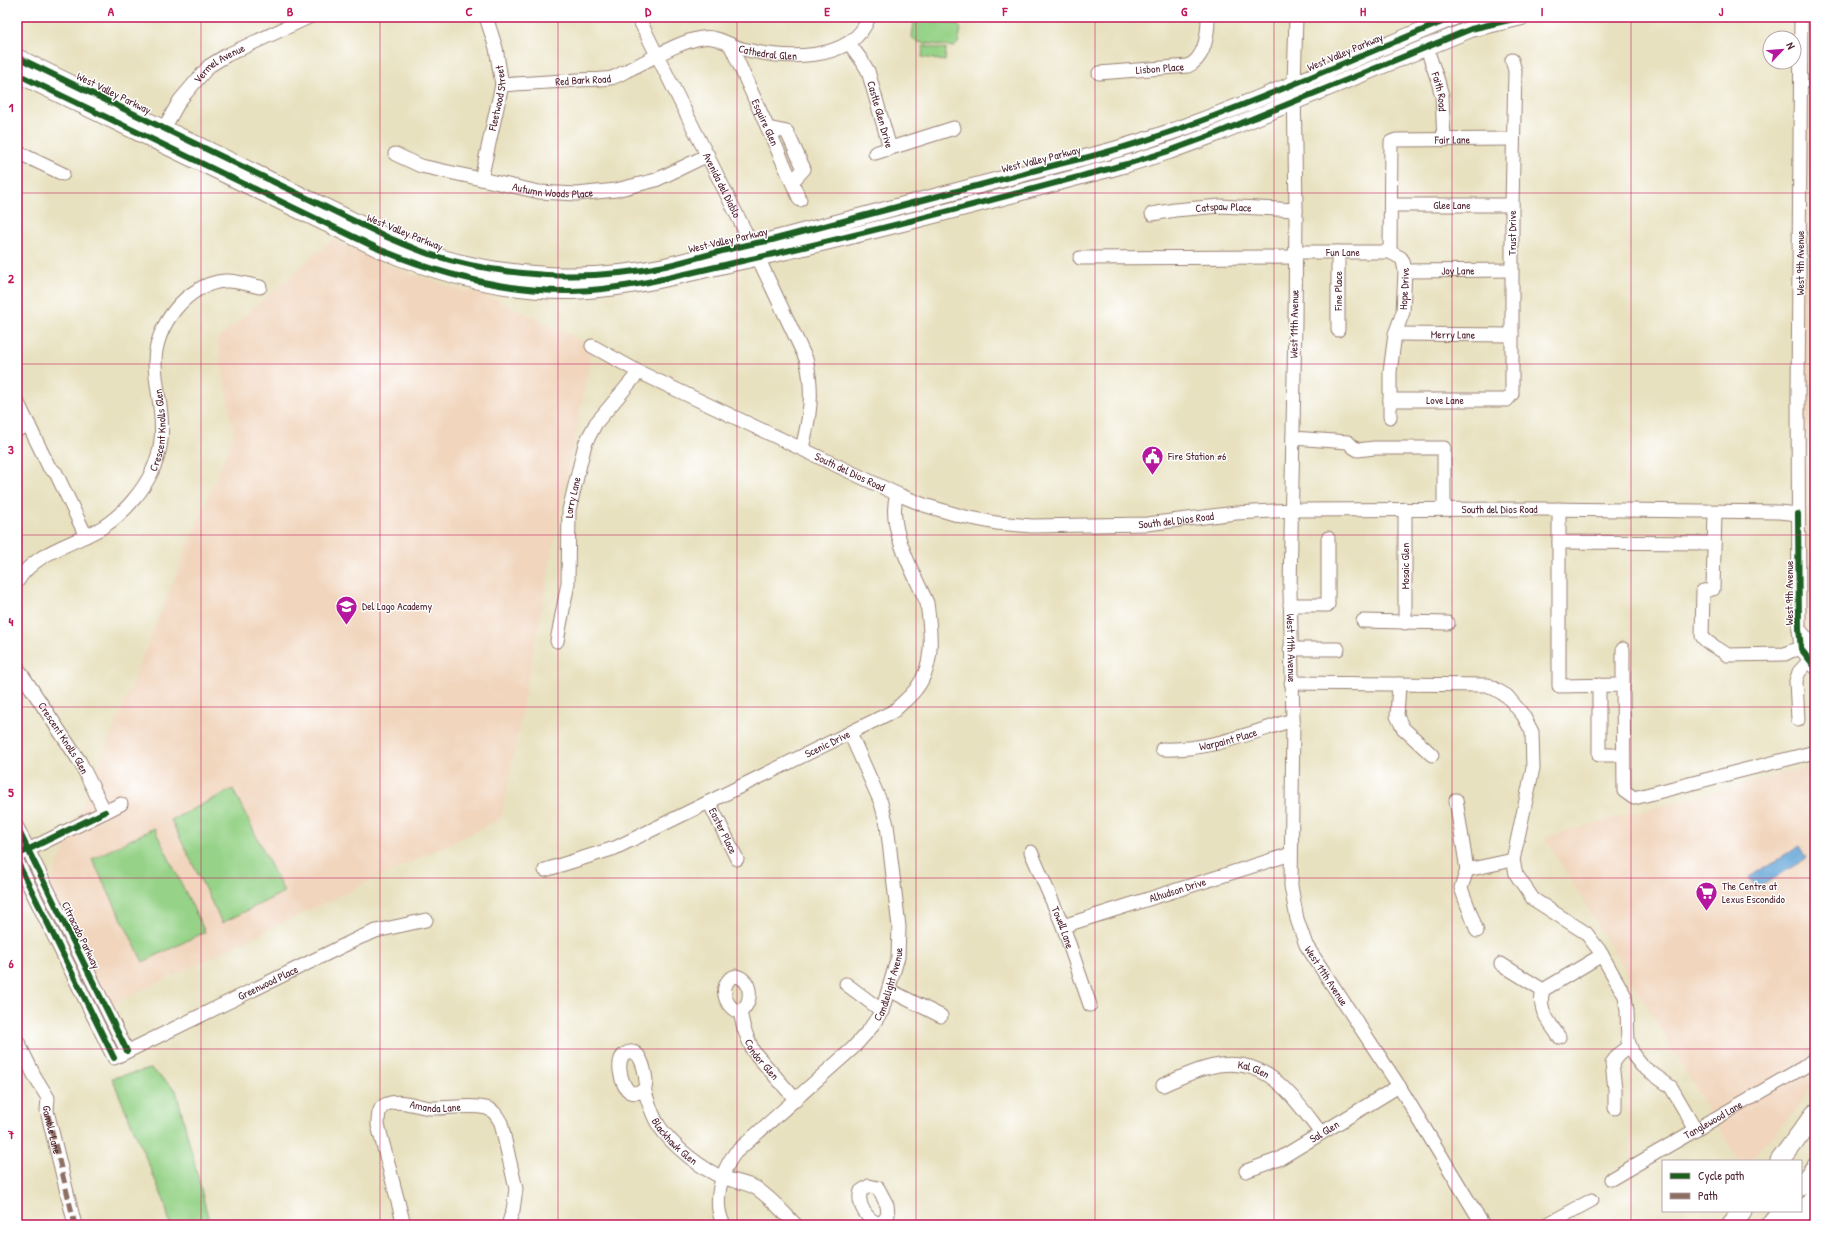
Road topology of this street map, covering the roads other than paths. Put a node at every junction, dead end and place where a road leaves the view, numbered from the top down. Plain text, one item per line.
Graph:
1 (309, 17) edge
2 (486, 17) edge
3 (638, 17) edge
4 (869, 17) edge
5 (1208, 17) edge
6 (1296, 17) edge
7 (1454, 17) edge
8 (1522, 17) edge
9 (1801, 17) edge
10 (849, 43) junction
11 (730, 44) junction
12 (1426, 46) junction
13 (658, 56) junction
14 (17, 57) edge
15 (1512, 60) dead end
16 (17, 74) edge
17 (1099, 74) dead end
18 (1294, 84) junction
19 (502, 85) junction
20 (1294, 101) junction
21 (954, 128) dead end
22 (160, 135) junction
23 (1513, 139) junction
24 (1444, 140) junction
25 (890, 148) junction
26 (17, 152) edge
27 (875, 153) dead end
28 (396, 154) dead end
29 (708, 155) junction
30 (63, 174) dead end
31 (481, 179) junction
32 (800, 200) dead end
33 (1391, 205) junction
34 (1512, 205) junction
35 (1296, 210) junction
36 (1152, 214) dead end
37 (751, 243) junction
38 (1338, 252) junction
39 (1390, 252) junction
40 (1295, 255) junction
41 (758, 258) junction
42 (1080, 258) dead end
43 (1512, 270) junction
44 (1405, 271) junction
45 (260, 287) dead end
46 (1338, 330) dead end
47 (1395, 334) junction
48 (1512, 335) junction
49 (592, 346) dead end
50 (639, 372) junction
51 (1390, 400) junction
52 (1501, 400) joint
53 (17, 401) edge
54 (1390, 417) dead end
55 (23, 428) edge
56 (1293, 438) junction
57 (802, 448) junction
58 (897, 494) junction
59 (1405, 509) junction
60 (1444, 509) junction
61 (1559, 509) junction
62 (1292, 510) junction
63 (1715, 512) junction
64 (1798, 514) junction
65 (86, 536) junction
66 (1328, 538) dead end
67 (1559, 542) junction
68 (1714, 543) junction
69 (17, 582) edge
70 (1290, 605) junction
71 (1363, 621) dead end
72 (1405, 623) junction
73 (1448, 623) dead end
74 (1799, 629) junction
75 (557, 641) dead end
76 (1815, 648) edge
77 (1290, 649) junction
78 (1338, 649) dead end
79 (1623, 649) dead end
80 (1796, 650) junction
81 (1812, 664) edge
82 (17, 667) edge
83 (1291, 683) junction
84 (1399, 684) junction
85 (1599, 685) junction
86 (1623, 685) junction
87 (1292, 720) junction
88 (1798, 720) dead end
89 (850, 733) junction
90 (1162, 749) dead end
91 (1815, 752) edge
92 (1432, 755) dead end
93 (1623, 756) junction
94 (1456, 800) dead end
95 (709, 802) junction
96 (121, 804) dead end
97 (105, 812) junction
98 (17, 827) edge
99 (1031, 852) dead end
100 (22, 853) edge
101 (1291, 854) junction
102 (737, 859) dead end
103 (1512, 860) junction
104 (17, 861) edge
105 (545, 870) dead end
106 (1467, 870) junction
107 (426, 920) dead end
108 (1063, 926) junction
109 (1477, 930) dead end
110 (1602, 955) junction
111 (1501, 964) dead end
112 (846, 984) dead end
113 (889, 990) junction
114 (1543, 990) junction
115 (1090, 1005) dead end
116 (740, 1012) dead end
117 (882, 1012) junction
118 (942, 1016) dead end
119 (1559, 1037) dead end
120 (17, 1040) edge
121 (1630, 1046) junction
122 (127, 1051) junction
123 (1815, 1058) edge
124 (1163, 1085) dead end
125 (1399, 1086) junction
126 (644, 1091) dead end
127 (796, 1100) junction
128 (1615, 1108) dead end
129 (1815, 1114) edge
130 (1696, 1130) junction
131 (1321, 1133) junction
132 (1781, 1160) edge
133 (1815, 1168) edge
134 (1246, 1171) dead end
135 (723, 1177) junction
136 (1610, 1179) dead end
137 (1802, 1185) edge
138 (1815, 1197) edge
139 (1592, 1200) dead end
140 (1741, 1212) edge
141 (1780, 1212) edge
142 (74, 1225) edge
143 (404, 1225) edge
144 (508, 1225) edge
145 (724, 1225) edge
146 (796, 1225) edge
147 (1483, 1225) edge
148 (1546, 1225) edge
149 (1731, 1225) edge
150 (1770, 1225) edge
151 (1794, 1225) edge

1 - 22 street, Vermel Avenue
2 - 19 street, Fleetwood Street
3 - 13 street, Avenida del Diablo
4 - 10 street, Cathedral Glen
5 - 17 street, Lisbon Place
6 - 18 street, West 11th Avenue
7 - 18 main road, West Valley Parkway
8 - 12 main road, West Valley Parkway
9 - 64 street, West 9th Avenue
10 - 11 street, Cathedral Glen
10 - 25 street, Castle Glen Drive
11 - 13 street, Cathedral Glen
11 - 32 street, Esquire Glen
12 - 20 main road, West Valley Parkway
12 - 24 street, Faith Road
13 - 19 street, Red Bark Road
13 - 29 street, Avenida del Diablo
14 - 22 main road, West Valley Parkway
15 - 23 street, Trust Drive
16 - 22 main road, West Valley Parkway
18 - 20 street, West 11th Avenue
18 - 37 main road, West Valley Parkway
19 - 31 street, Fleetwood Street
20 - 35 street, West 11th Avenue
20 - 41 main road, West Valley Parkway
21 - 25 street, Castle Glen Drive
22 - 37 main road, West Valley Parkway
22 - 41 main road, West Valley Parkway
23 - 24 street, Fair Lane
23 - 34 street, Trust Drive
24 - 33 street, Fair Lane
25 - 27 street
26 - 30 street
28 - 31 street, Autumn Woods Place
29 - 31 street, Autumn Woods Place
29 - 37 street, Avenida del Diablo
33 - 34 street, Glee Lane
33 - 39 street
34 - 43 street, Trust Drive
35 - 36 street, Catspaw Place
35 - 40 street, West 11th Avenue
37 - 41 street, Avenida del Diablo
38 - 39 street, Fun Lane
38 - 40 street, Fun Lane
38 - 46 street, Fine Place
39 - 44 street, Hope Drive
40 - 42 street, Fun Lane
40 - 56 street, West 11th Avenue
41 - 57 street, Avenida del Diablo
43 - 44 street, Joy Lane
43 - 48 street, Trust Drive
44 - 47 street, Hope Drive
45 - 65 street, Crescent Knolls Glen
47 - 48 street, Merry Lane
47 - 51 street, Hope Drive
48 - 52 street, Trust Drive
49 - 50 street, South del Dios Road
50 - 57 street, South del Dios Road
50 - 75 street, Lorry Lane
51 - 52 street, Love Lane
51 - 54 street, Hope Drive
53 - 55 street
55 - 65 street
56 - 60 street
56 - 62 street, West 11th Avenue
57 - 58 street, South del Dios Road
58 - 62 street, South del Dios Road
58 - 89 street, Scenic Drive
59 - 60 street, South del Dios Road
59 - 62 street, South del Dios Road
59 - 72 street, Mosaic Glen
60 - 61 street, South del Dios Road
61 - 63 street, South del Dios Road
61 - 67 street
62 - 70 street, West 11th Avenue
63 - 64 street, South del Dios Road
63 - 68 street
64 - 74 street, West 9th Avenue
65 - 69 street, Crescent Knolls Glen
66 - 70 street
67 - 68 street
67 - 85 street
68 - 80 street
70 - 77 street, West 11th Avenue
71 - 72 street
72 - 73 street
74 - 76 street, West 9th Avenue
74 - 80 street, West 9th Avenue
77 - 78 street
77 - 83 street, West 11th Avenue
79 - 86 street
80 - 81 street
81 - 88 street
82 - 97 street, Crescent Knolls Glen
83 - 84 street
83 - 87 street, West 11th Avenue
84 - 92 street
84 - 103 street
85 - 86 street
85 - 93 street
86 - 93 street
87 - 90 street, Warpaint Place
87 - 101 street, West 11th Avenue
89 - 95 street, Scenic Drive
89 - 113 street, Candlelight Avenue
91 - 93 street
94 - 106 street
95 - 102 street, Easter Place
95 - 105 street, Scenic Drive
96 - 97 street
97 - 100 street
98 - 100 street, Citracado Parkway
99 - 108 street, Towell Lane
100 - 122 street, Citracado Parkway
101 - 108 street, Alhudson Drive
101 - 125 street, West 11th Avenue
103 - 106 street
103 - 110 street
104 - 122 street, Greenwood Place
106 - 109 street
107 - 122 street, Greenwood Place
108 - 115 street, Towell Lane
110 - 114 street
110 - 121 street
111 - 114 street
112 - 117 street
113 - 117 street, Candlelight Avenue
113 - 118 street
114 - 119 street
116 - 127 street, Condor Glen
117 - 127 street, Candlelight Avenue
120 - 142 street, Gamble Lane
121 - 128 street
121 - 130 street
123 - 130 street, Tanglewood Lane
124 - 131 street, Kal Glen
125 - 131 street, Sal Glen
125 - 147 street, West 11th Avenue
126 - 135 street, Blackhawk Glen
127 - 135 street, Candlelight Avenue
129 - 132 highway
130 - 136 street, Tanglewood Lane
131 - 134 street, Sal Glen
133 - 137 highway
135 - 145 street, Candlelight Avenue
135 - 146 street, Blackhawk Glen
138 - 151 highway
139 - 148 street
140 - 149 highway
141 - 150 highway
143 - 144 street, Amanda Lane

